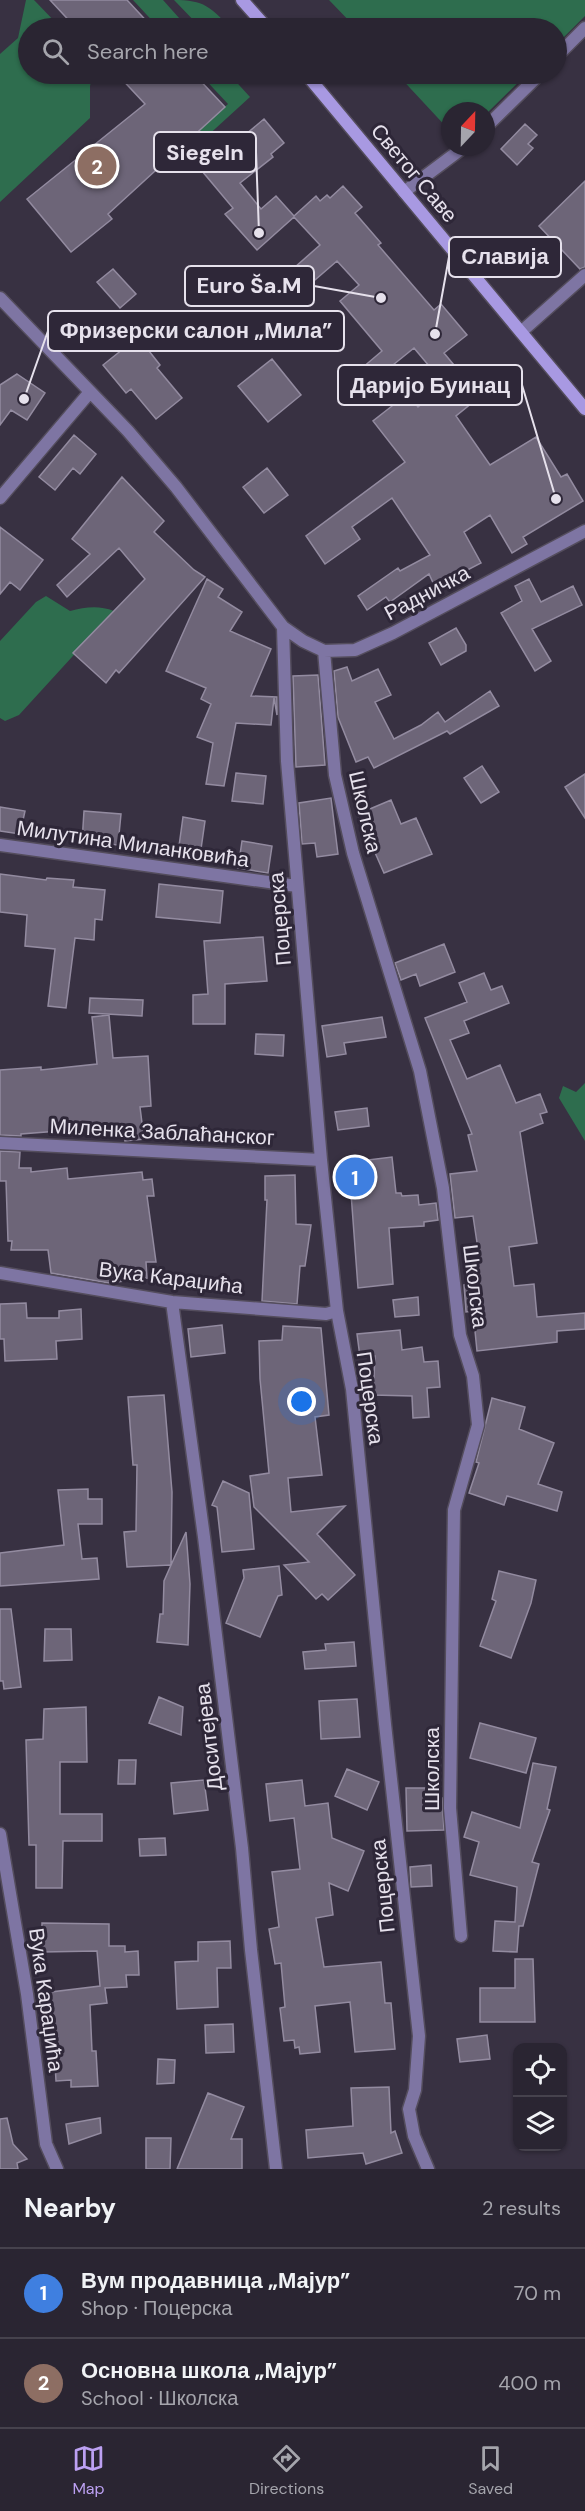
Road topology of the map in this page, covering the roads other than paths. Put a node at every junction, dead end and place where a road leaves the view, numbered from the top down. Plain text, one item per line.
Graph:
1 (242, 0) edge
2 (258, 18) edge
3 (585, 28) edge
4 (567, 46) edge
5 (314, 84) edge
6 (530, 84) edge
7 (495, 118) edge
8 (452, 156) edge
9 (404, 192) junction
10 (585, 275) edge
11 (0, 298) edge
12 (521, 332) junction
13 (90, 392) junction
14 (585, 409) edge
15 (0, 498) edge
16 (585, 531) edge
17 (283, 627) junction
18 (324, 651) junction
19 (0, 845) edge
20 (297, 886) junction
21 (0, 1143) edge
22 (321, 1160) junction
23 (0, 1273) edge
24 (172, 1302) junction
25 (337, 1311) junction
26 (0, 1834) edge
27 (461, 1936) dead end
28 (57, 2169) edge
29 (276, 2169) edge
30 (428, 2169) edge

1 - 2 street
3 - 4 street
5 - 9 street, Светог Саве
6 - 7 street
8 - 9 street
9 - 12 street, Светог Саве
10 - 12 street
11 - 13 street
12 - 14 street, Светог Саве
13 - 15 street
13 - 17 street
16 - 18 street, Радничка
17 - 18 street, Радничка
17 - 20 street, Поцерска
18 - 27 street, Школска
19 - 20 street, Милутина Миланковића
20 - 22 street, Поцерска
21 - 22 street, Миленка Заблаћанског
22 - 25 street, Поцерска
23 - 24 street, Вука Караџића
24 - 25 street, Вука Караџића
24 - 29 street, Доситејева
25 - 30 street, Поцерска
26 - 28 street, Вука Караџића

